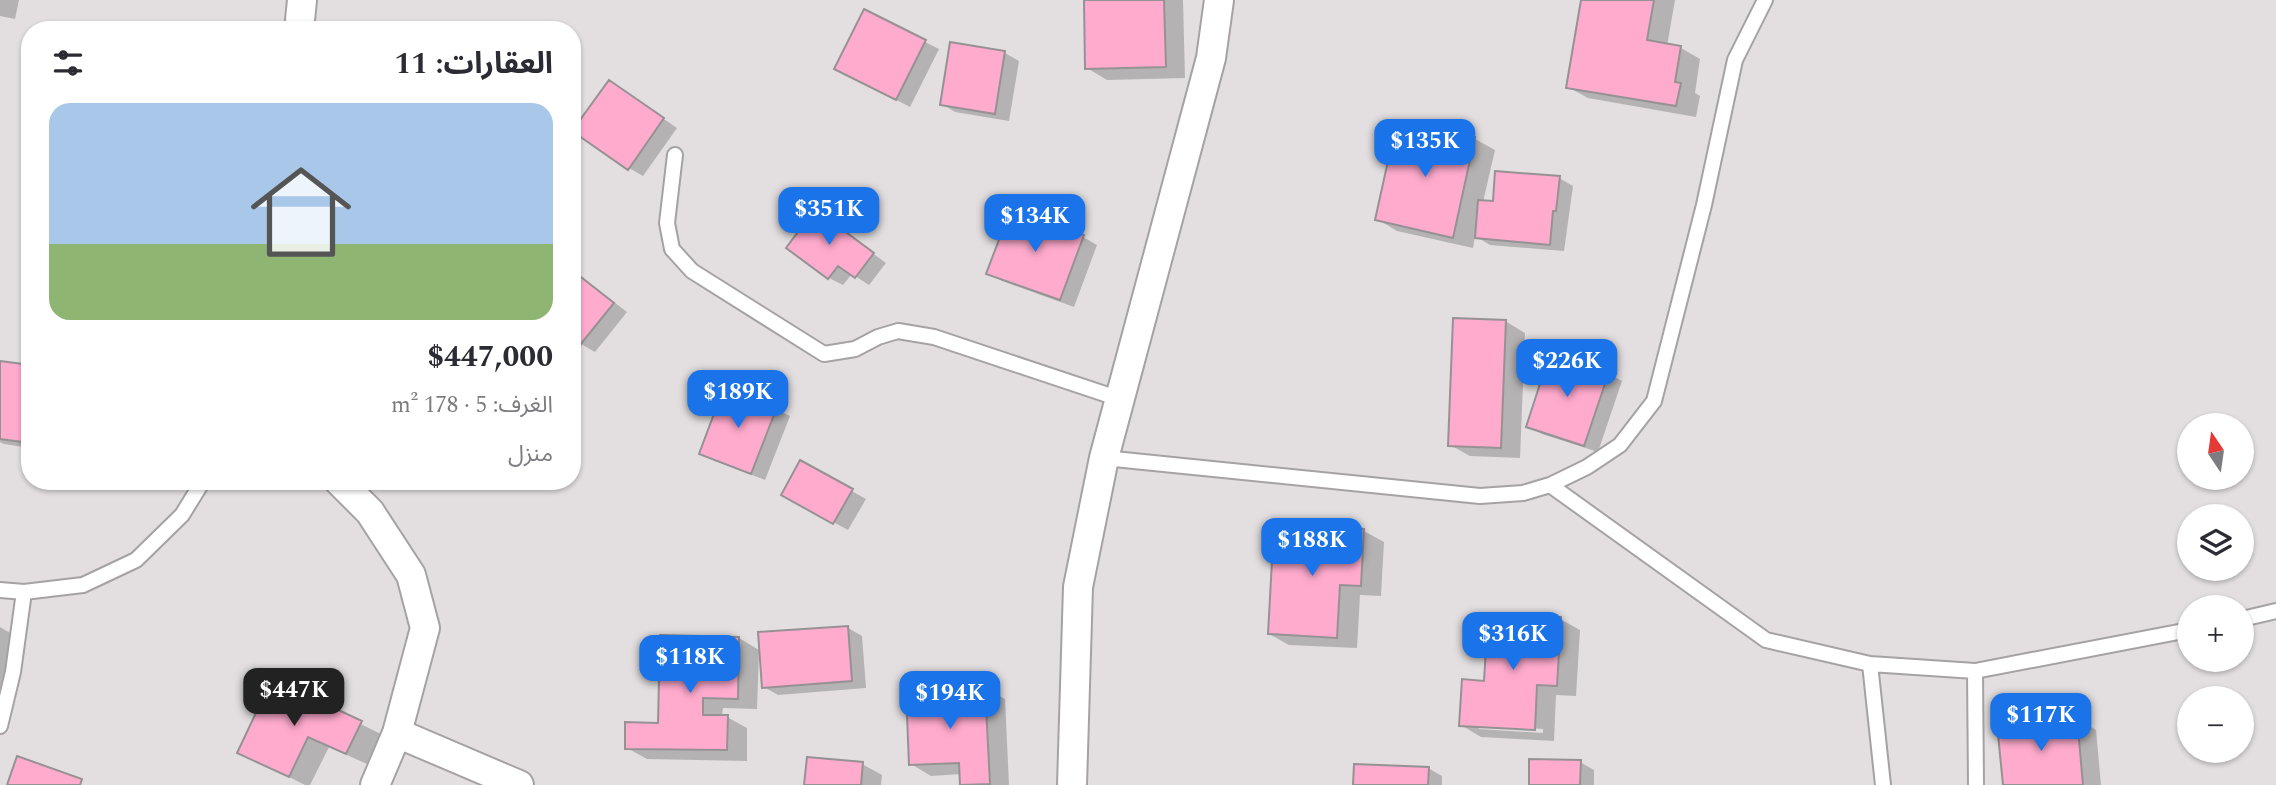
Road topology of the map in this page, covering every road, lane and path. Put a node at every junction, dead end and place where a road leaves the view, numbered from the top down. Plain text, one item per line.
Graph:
1 (302, 0) edge
2 (1219, 0) edge
3 (1765, 0) edge
4 (300, 21) edge
5 (675, 155) dead end
6 (1120, 399) junction
7 (1104, 458) junction
8 (1550, 485) junction
9 (197, 490) edge
10 (348, 490) edge
11 (0, 590) edge
12 (24, 592) junction
13 (2276, 611) edge
14 (2254, 616) edge
15 (2177, 632) edge
16 (1870, 664) junction
17 (1975, 671) junction
18 (0, 726) edge
19 (397, 733) junction
20 (375, 785) edge
21 (519, 785) edge
22 (1072, 785) edge
23 (1883, 785) edge
24 (1976, 785) edge

1 - 4 street
2 - 6 street
3 - 8 lane
5 - 6 lane
6 - 7 street
7 - 8 lane
7 - 22 street
8 - 16 lane
9 - 12 lane
10 - 19 street
11 - 12 lane
12 - 18 lane
13 - 14 lane
15 - 17 lane
16 - 17 lane
16 - 23 lane
17 - 24 lane
19 - 20 street
19 - 21 street

